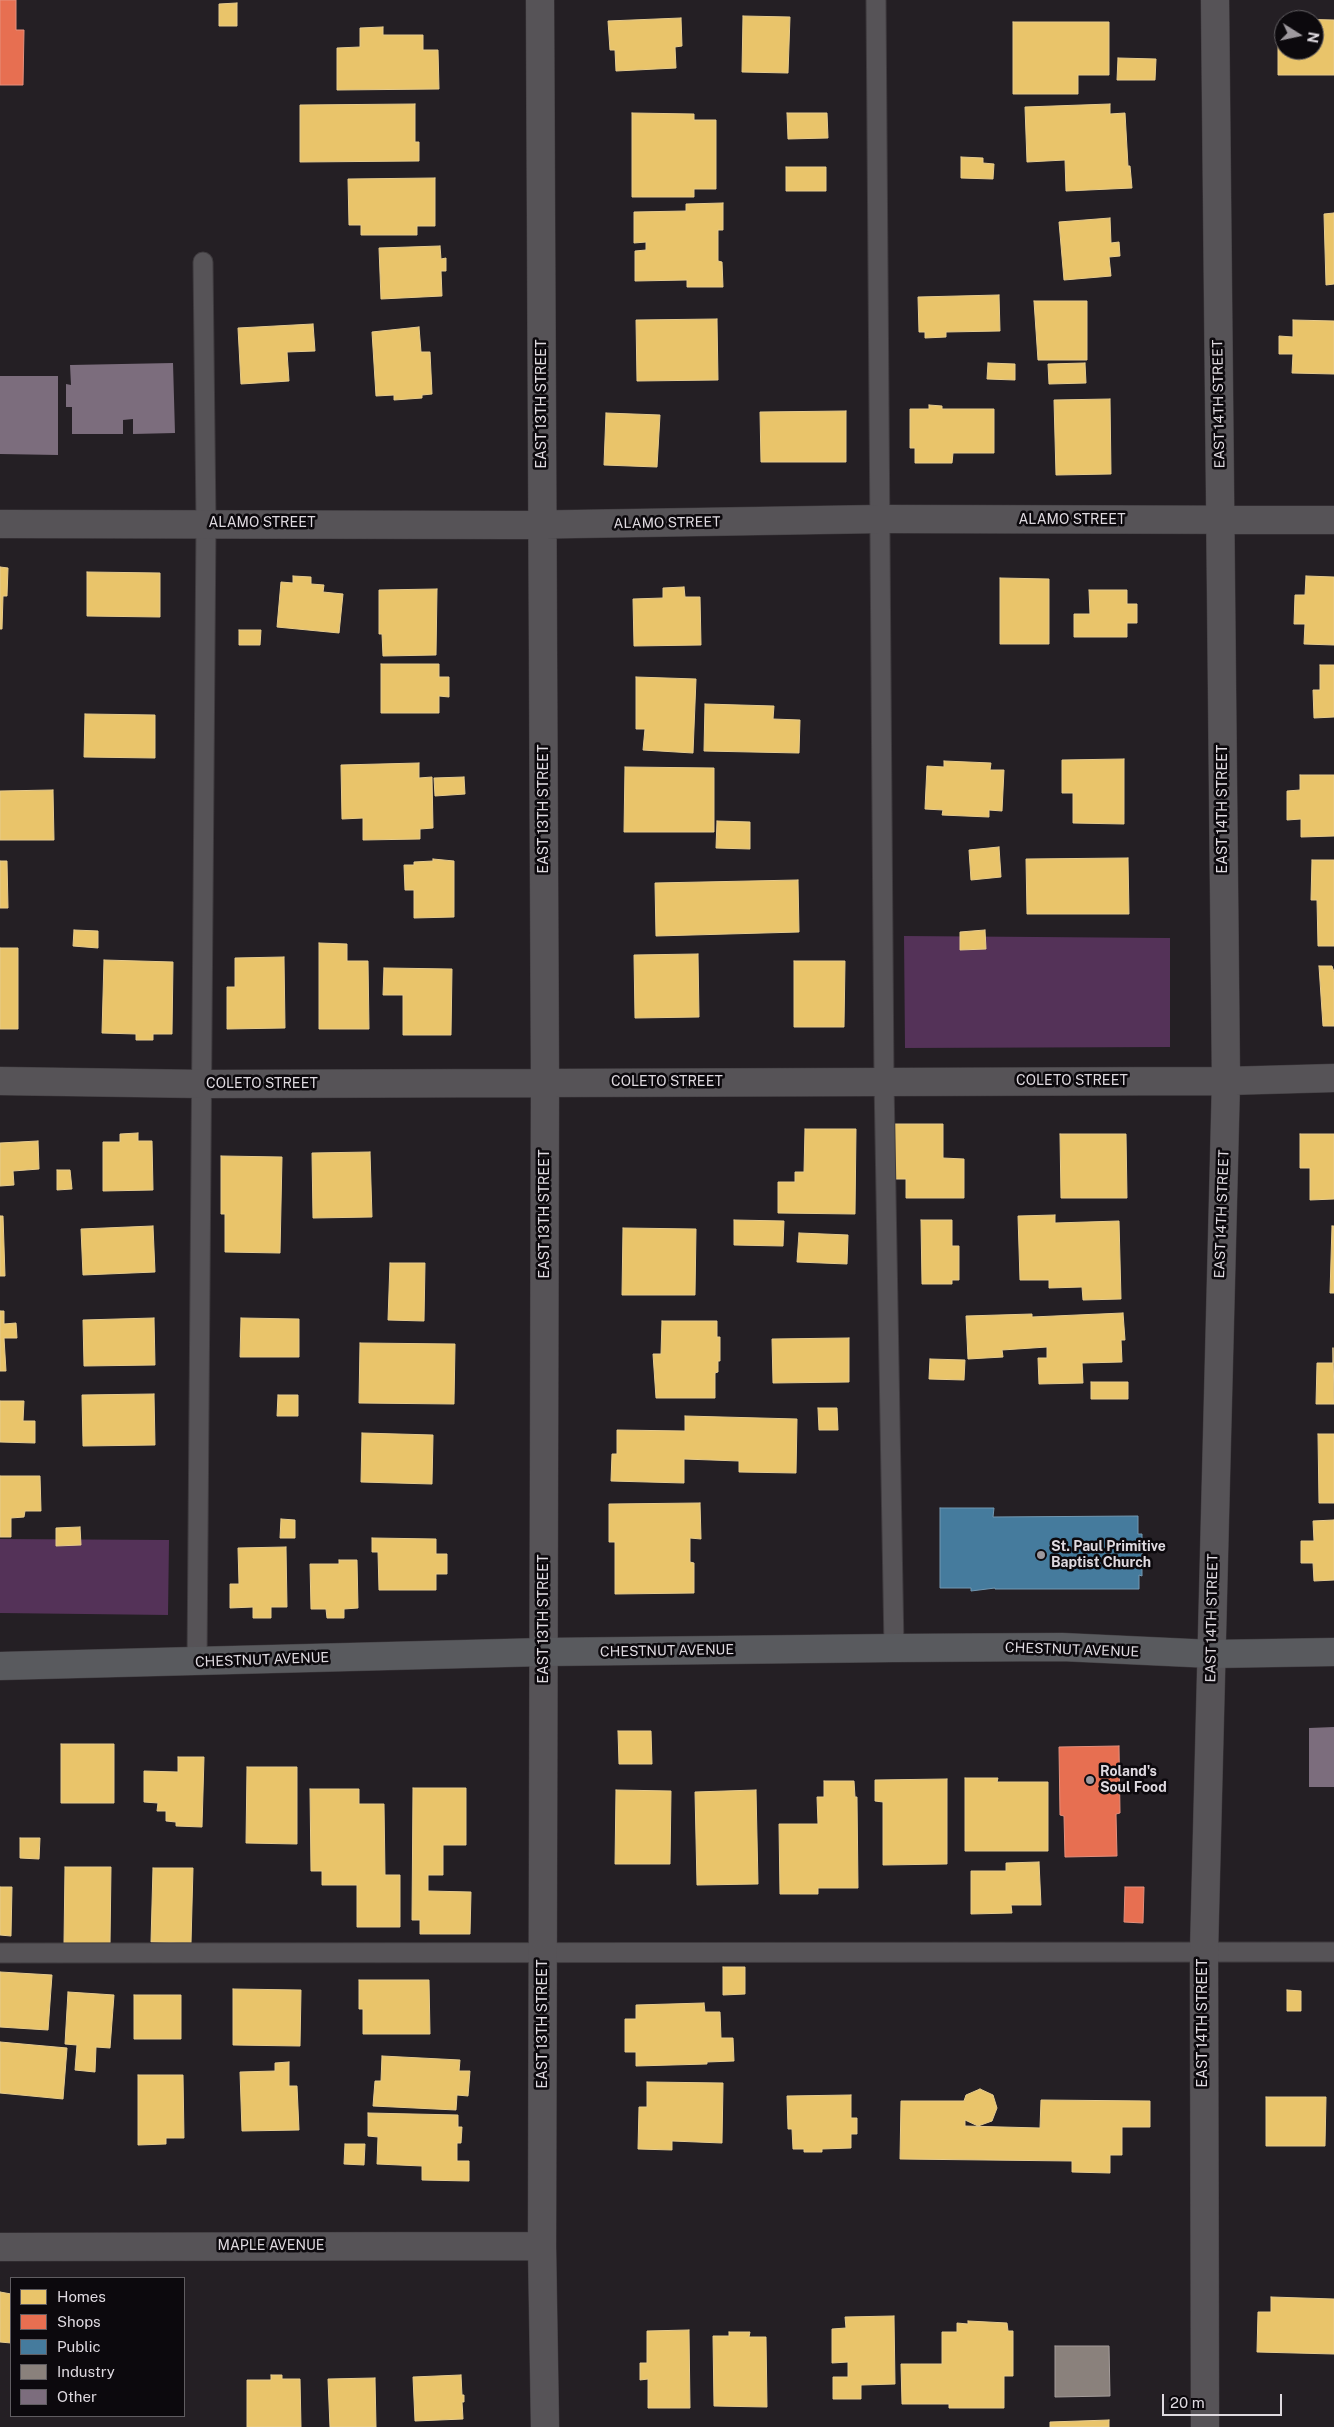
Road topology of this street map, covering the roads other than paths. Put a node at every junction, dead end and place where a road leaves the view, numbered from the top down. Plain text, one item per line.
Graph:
1 (540, 0) edge
2 (876, 0) edge
3 (1215, 0) edge
4 (204, 262) dead end
5 (880, 519) junction
6 (1334, 520) edge
7 (1221, 521) junction
8 (206, 523) junction
9 (0, 524) edge
10 (543, 524) junction
11 (1334, 1078) edge
12 (884, 1080) junction
13 (0, 1081) edge
14 (1226, 1081) junction
15 (545, 1082) junction
16 (203, 1084) junction
17 (894, 1648) junction
18 (544, 1652) junction
19 (1334, 1652) edge
20 (1212, 1654) junction
21 (197, 1662) junction
22 (0, 1666) edge
23 (544, 1952) junction
24 (1204, 1952) junction
25 (1334, 1952) edge
26 (0, 1953) edge
27 (0, 2246) edge
28 (542, 2246) junction
29 (545, 2427) edge
30 (1205, 2427) edge

1 - 10 street, EAST 13TH STREET
2 - 5 lane
3 - 7 street, EAST 14TH STREET
4 - 8 lane
5 - 7 street, ALAMO STREET
5 - 10 street, ALAMO STREET
5 - 12 lane
6 - 7 street, ALAMO STREET
7 - 14 street, EAST 14TH STREET
8 - 9 street, ALAMO STREET
8 - 10 street, ALAMO STREET
8 - 16 lane
10 - 15 street, EAST 13TH STREET
11 - 14 street, COLETO STREET
12 - 14 street, COLETO STREET
12 - 15 street, COLETO STREET
12 - 17 lane
13 - 16 street, COLETO STREET
14 - 20 street, EAST 14TH STREET
15 - 16 street, COLETO STREET
15 - 18 street, EAST 13TH STREET
16 - 21 lane
17 - 18 main road, CHESTNUT AVENUE
17 - 20 main road, CHESTNUT AVENUE
18 - 21 main road, CHESTNUT AVENUE
18 - 23 street, EAST 13TH STREET
19 - 20 main road, CHESTNUT AVENUE
20 - 24 street, EAST 14TH STREET
21 - 22 main road, CHESTNUT AVENUE
23 - 24 lane
23 - 26 lane
23 - 28 street, EAST 13TH STREET
24 - 25 lane
24 - 30 street, EAST 14TH STREET
27 - 28 street, MAPLE AVENUE
28 - 29 street, EAST 13TH STREET

